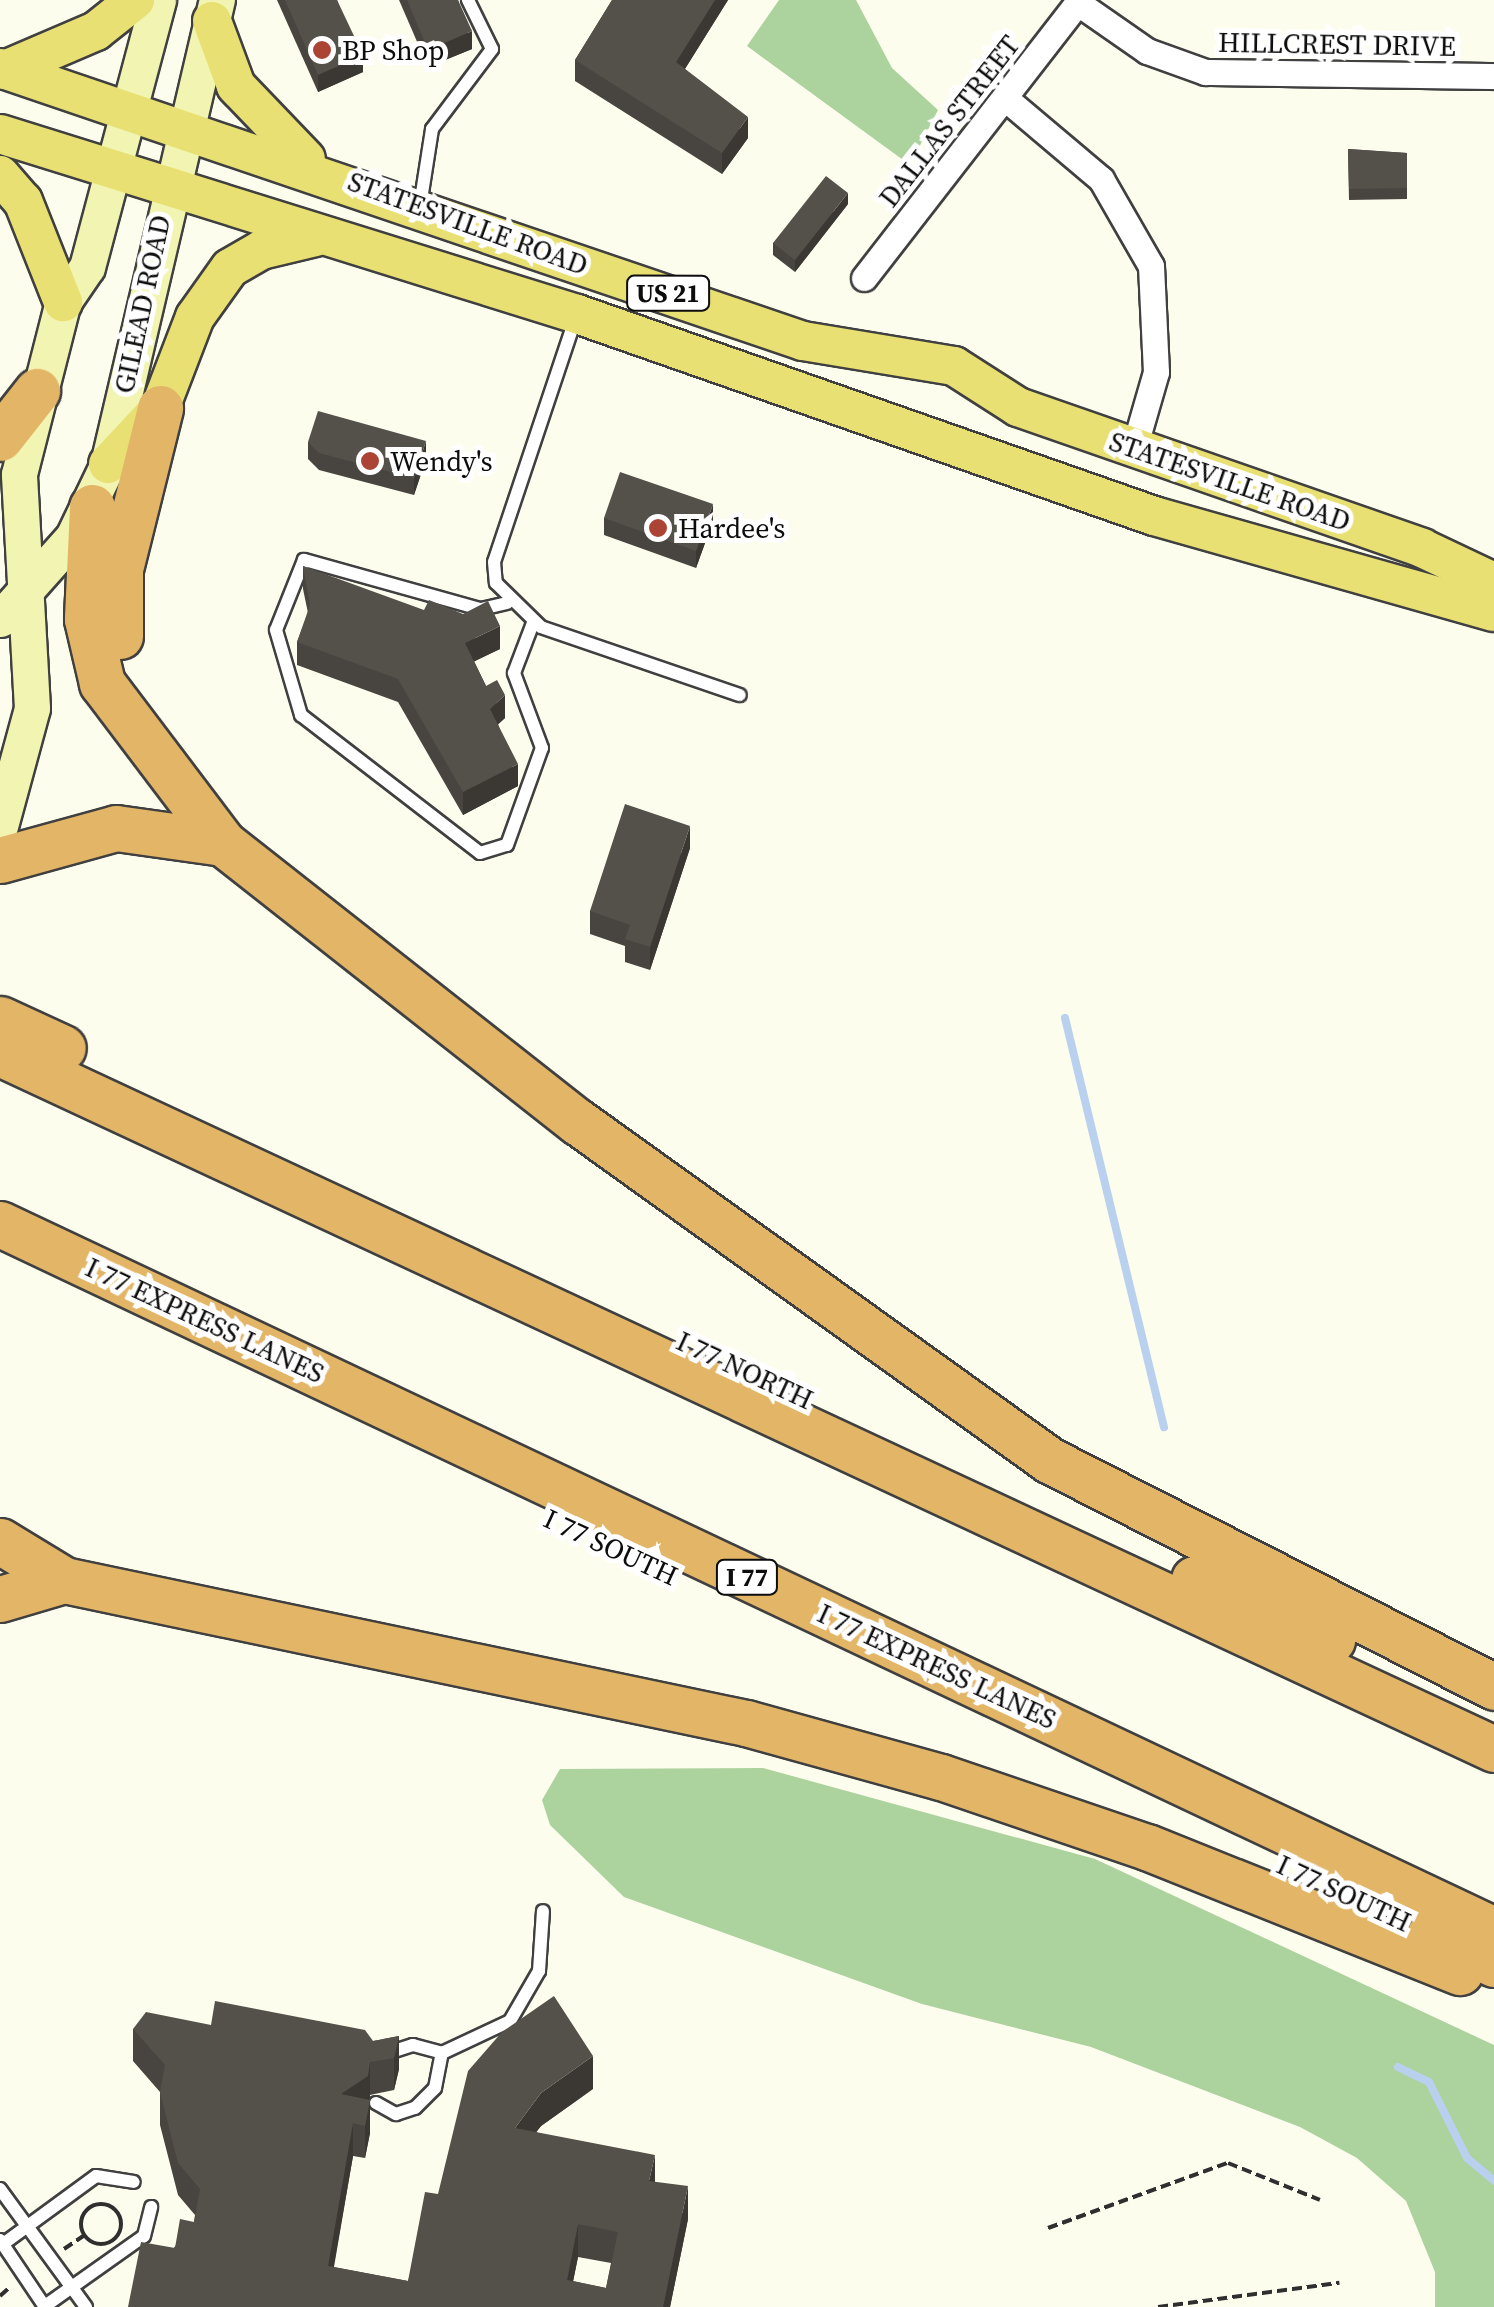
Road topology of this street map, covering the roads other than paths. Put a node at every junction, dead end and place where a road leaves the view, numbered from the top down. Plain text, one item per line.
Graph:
1 (135, 0) edge
2 (158, 0) edge
3 (468, 0) edge
4 (1079, 2) edge
5 (215, 10) edge
6 (2, 69) edge
7 (1494, 76) edge
8 (1005, 98) junction
9 (129, 112) junction
10 (185, 127) junction
11 (0, 134) edge
12 (315, 168) junction
13 (112, 172) junction
14 (0, 175) edge
15 (167, 190) junction
16 (420, 206) junction
17 (318, 237) junction
18 (864, 278) dead end
19 (64, 302) junction
20 (577, 314) junction
21 (37, 391) junction
22 (1018, 406) junction
23 (160, 408) junction
24 (898, 431) junction
25 (0, 438) edge
26 (1134, 448) junction
27 (108, 464) junction
28 (92, 507) junction
29 (1494, 582) edge
30 (26, 588) junction
31 (507, 604) junction
32 (1494, 612) edge
33 (0, 619) edge
34 (532, 622) junction
35 (740, 696) dead end
36 (158, 752) junction
37 (0, 826) edge
38 (223, 843) junction
39 (0, 860) edge
40 (0, 1019) edge
41 (0, 1053) edge
42 (0, 1224) edge
43 (0, 1258) edge
44 (0, 1541) edge
45 (64, 1580) junction
46 (0, 1599) edge
47 (1494, 1687) edge
48 (1494, 1712) edge
49 (1494, 1750) edge
50 (542, 1911) dead end
51 (1494, 1930) edge
52 (1494, 1964) edge
53 (1494, 1986) edge
54 (442, 2054) junction
55 (375, 2064) edge
56 (376, 2103) dead end
57 (134, 2182) dead end
58 (0, 2189) edge
59 (151, 2206) dead end
60 (29, 2223) junction
61 (1, 2242) edge
62 (74, 2288) junction
63 (45, 2307) edge
64 (86, 2307) edge

1 - 6 main road
2 - 9 main road
3 - 16 lane
4 - 7 street, HILLCREST DRIVE
4 - 8 street, DALLAS STREET
5 - 10 main road, GILEAD ROAD
5 - 12 main road
6 - 9 main road, STATESVILLE ROAD / US 21
8 - 18 street, DALLAS STREET
8 - 26 street
9 - 10 main road, STATESVILLE ROAD / US 21
9 - 13 main road
10 - 12 main road, STATESVILLE ROAD / US 21
10 - 15 main road, GILEAD ROAD
11 - 13 main road, STATESVILLE ROAD / US 21
12 - 16 main road, STATESVILLE ROAD / US 21
13 - 15 main road, STATESVILLE ROAD / US 21
13 - 19 main road
14 - 19 main road
15 - 17 main road, STATESVILLE ROAD / US 21
15 - 27 main road, GILEAD ROAD
16 - 22 main road, STATESVILLE ROAD / US 21
17 - 20 main road, STATESVILLE ROAD / US 21
17 - 23 main road
19 - 21 main road
20 - 24 main road, STATESVILLE ROAD / US 21
20 - 31 lane
21 - 25 highway
21 - 30 main road
22 - 24 main road
22 - 26 main road, STATESVILLE ROAD / US 21
23 - 27 main road
23 - 36 highway
24 - 32 main road, STATESVILLE ROAD / US 21
26 - 29 main road, STATESVILLE ROAD / US 21
27 - 28 main road, GILEAD ROAD
28 - 30 main road, GILEAD ROAD
28 - 36 highway
30 - 33 main road, GILEAD ROAD
30 - 37 main road
31 - 34 lane
31 - 34 lane
34 - 35 lane
36 - 38 highway
38 - 39 highway
38 - 47 highway
40 - 48 highway, I 77 NORTH
41 - 49 highway
42 - 51 highway, I 77 EXPRESS LANES / I 77
43 - 52 highway, I 77 SOUTH / I 77
44 - 45 highway
45 - 46 highway
45 - 53 highway
50 - 54 lane
54 - 55 lane
54 - 56 lane
57 - 60 lane
58 - 60 lane
59 - 62 lane
60 - 61 lane
60 - 62 lane
61 - 63 lane
62 - 63 lane
62 - 64 lane

